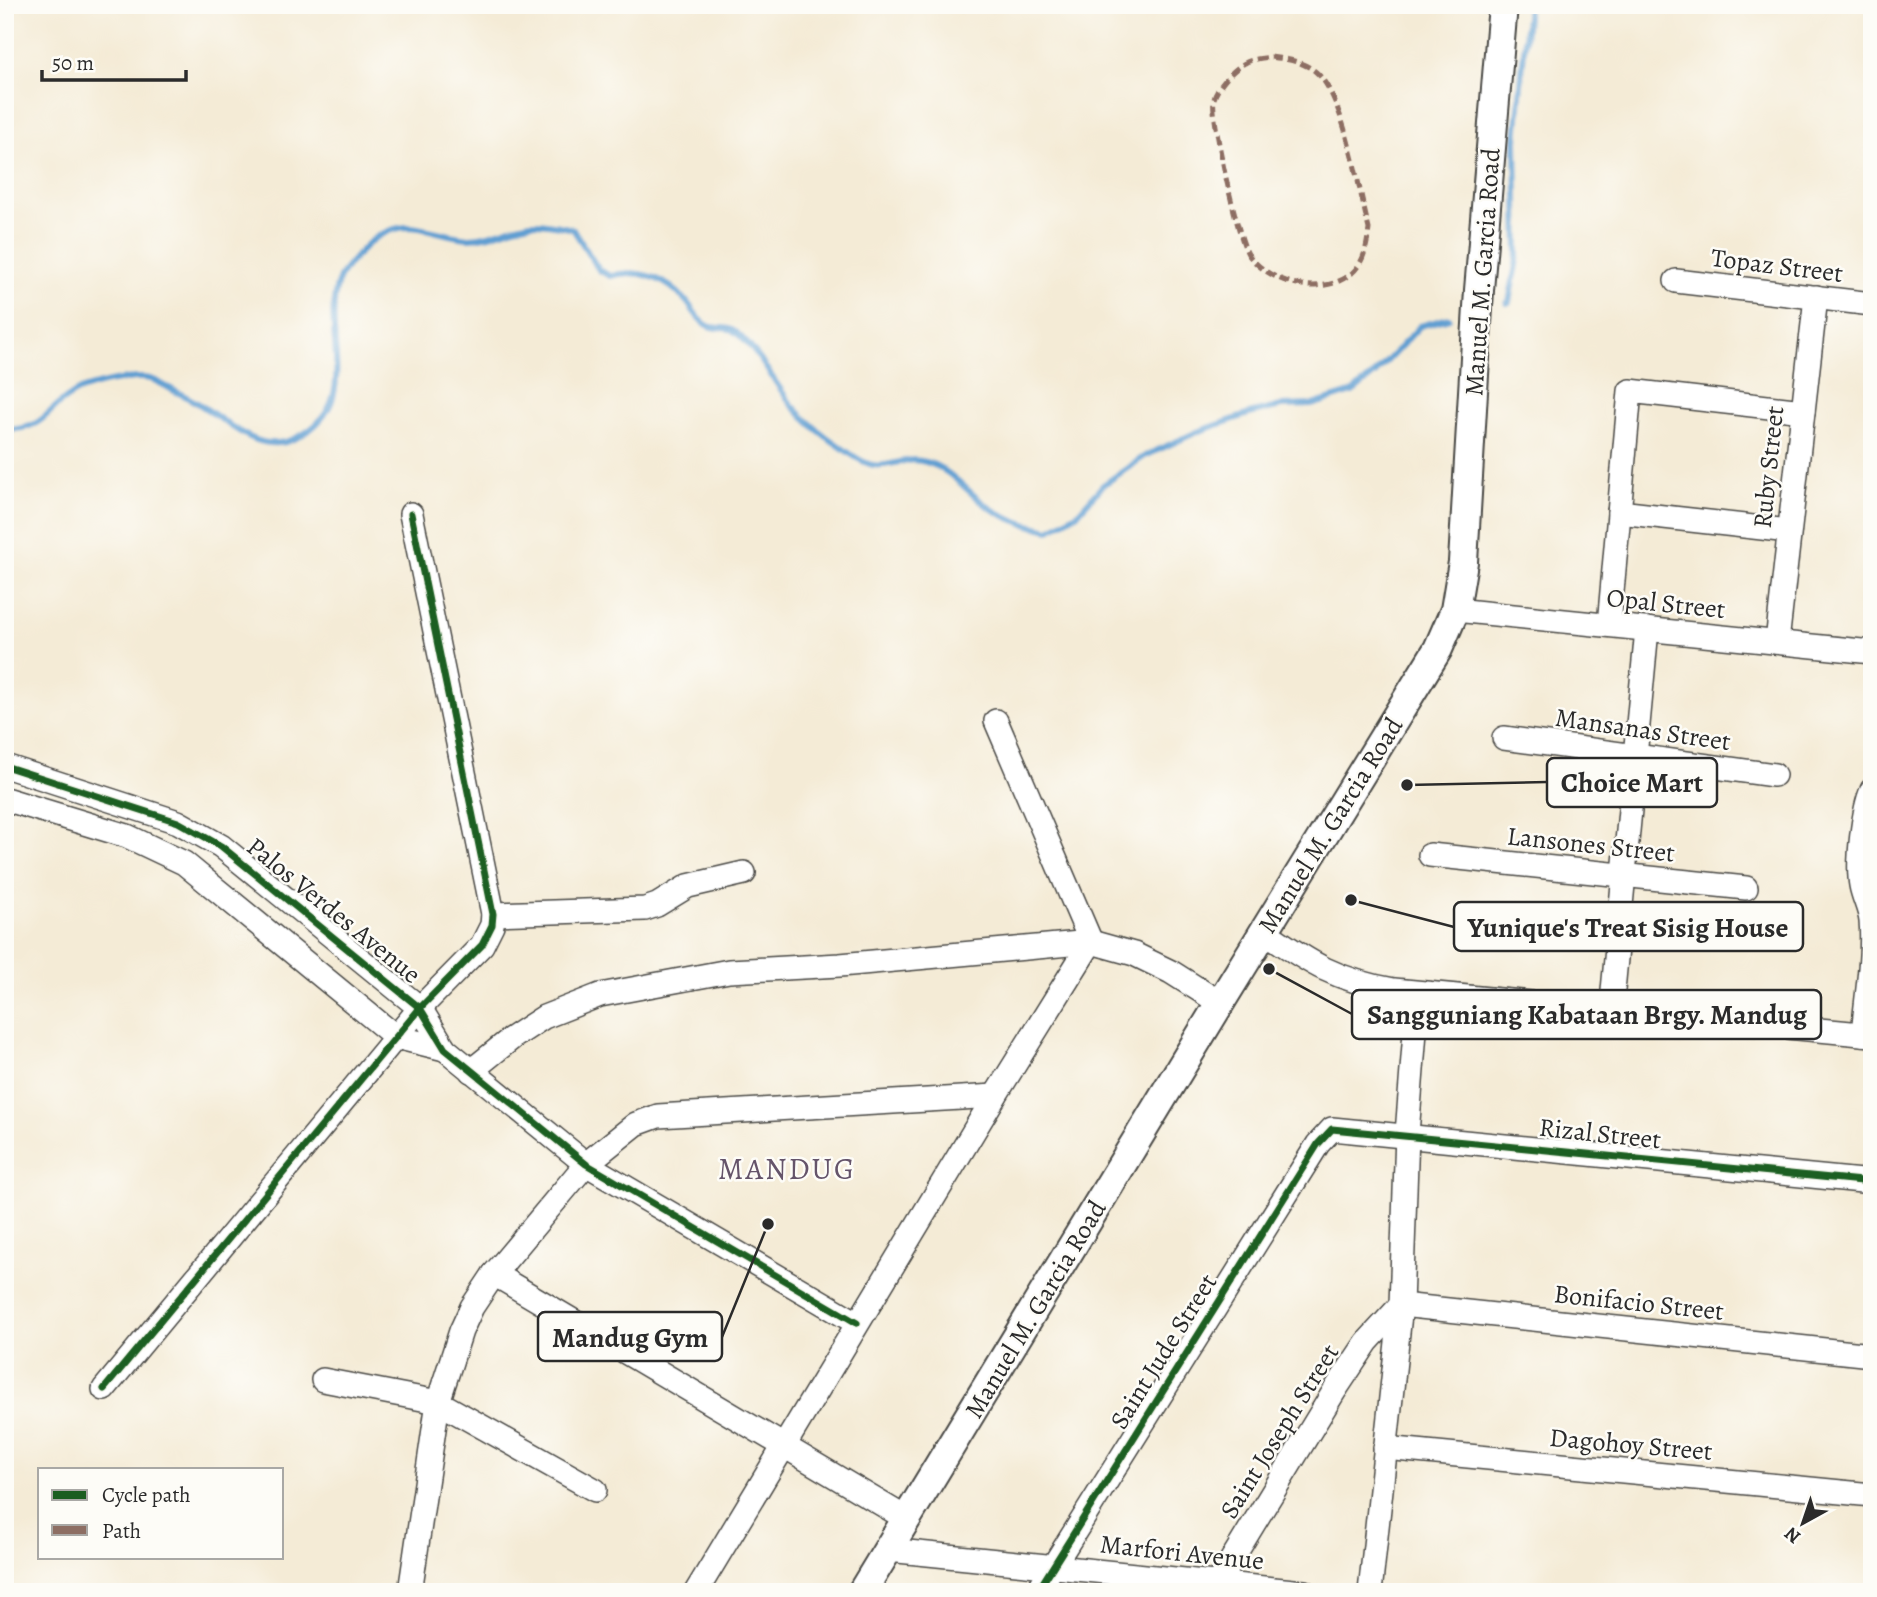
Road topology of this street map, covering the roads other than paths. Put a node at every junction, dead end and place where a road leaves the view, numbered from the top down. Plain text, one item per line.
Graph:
1 (1503, 5) edge
2 (1676, 281) dead end
3 (1816, 298) junction
4 (1872, 304) edge
5 (1803, 411) junction
6 (1619, 512) junction
7 (411, 514) dead end
8 (1789, 531) junction
9 (1455, 610) junction
10 (1609, 625) junction
11 (1647, 629) junction
12 (1777, 642) junction
13 (1872, 652) edge
14 (996, 721) dead end
15 (1504, 738) dead end
16 (1635, 756) junction
17 (5, 766) edge
18 (1774, 775) dead end
19 (1872, 790) edge
20 (5, 799) edge
21 (1430, 855) dead end
22 (744, 873) dead end
23 (1624, 875) junction
24 (1746, 888) dead end
25 (493, 914) junction
26 (1264, 931) junction
27 (1091, 942) junction
28 (346, 947) junction
29 (323, 975) junction
30 (1418, 993) junction
31 (1220, 1003) junction
32 (420, 1008) junction
33 (1611, 1012) junction
34 (1868, 1034) edge
35 (396, 1037) junction
36 (445, 1049) junction
37 (471, 1071) junction
38 (995, 1096) junction
39 (1325, 1134) joint
40 (1407, 1134) junction
41 (586, 1164) junction
42 (1872, 1182) edge
43 (494, 1274) junction
44 (1401, 1305) junction
45 (857, 1323) junction
46 (1872, 1355) edge
47 (323, 1380) dead end
48 (104, 1389) dead end
49 (438, 1402) junction
50 (783, 1446) junction
51 (1385, 1448) junction
52 (594, 1490) dead end
53 (1872, 1495) edge
54 (907, 1519) junction
55 (888, 1550) junction
56 (1053, 1566) junction
57 (1215, 1588) edge
58 (410, 1592) edge
59 (696, 1592) edge
60 (862, 1592) edge
61 (1037, 1592) edge
62 (1304, 1592) edge
63 (1370, 1592) edge

1 - 9 main road, Manuel M. Garcia Road
2 - 3 street, Topaz Street
3 - 4 street, Topaz Street
3 - 5 street, Ruby Street
5 - 6 street
5 - 8 street, Ruby Street
6 - 8 street
6 - 10 street
7 - 25 street
8 - 12 street, Ruby Street
9 - 10 street, Opal Street
9 - 26 main road, Manuel M. Garcia Road
10 - 11 street, Opal Street
11 - 12 street, Opal Street
11 - 16 street
12 - 13 street, Opal Street
14 - 27 street
15 - 16 street, Mansanas Street
16 - 18 street, Mansanas Street
16 - 23 street
17 - 28 street, Palos Verdes Avenue
19 - 34 street
20 - 29 street, Palos Verdes Avenue
21 - 23 street, Lansones Street
22 - 25 street
23 - 24 street, Lansones Street
23 - 33 street
25 - 32 street
26 - 30 street
26 - 31 main road, Manuel M. Garcia Road
27 - 31 street
27 - 37 street
27 - 38 street
28 - 29 street
28 - 32 street, Palos Verdes Avenue
29 - 35 street, Palos Verdes Avenue
30 - 33 street
30 - 40 street
31 - 54 main road, Manuel M. Garcia Road
32 - 35 street
32 - 36 street, Palos Verdes Avenue
33 - 34 street
35 - 36 street, Palos Verdes Avenue
35 - 48 street
36 - 37 street, Palos Verdes Avenue
37 - 41 street, Palos Verdes Avenue
38 - 41 street
38 - 45 street
39 - 40 street, Rizal Street
39 - 56 street, Saint Jude Street
40 - 42 street, Rizal Street
40 - 44 street
41 - 43 street
41 - 45 street, Palos Verdes Avenue
43 - 49 street
43 - 50 street
44 - 46 street, Bonifacio Street
44 - 51 street
44 - 57 street, Saint Joseph Street
45 - 50 street
47 - 49 street
49 - 52 street
49 - 58 street
50 - 54 street
50 - 59 street
51 - 53 street, Dagohoy Street
51 - 63 street
54 - 55 main road, Manuel M. Garcia Road
55 - 56 street, Marfori Avenue
55 - 60 main road, Manuel M. Garcia Road
56 - 57 street, Marfori Avenue
56 - 61 street, Saint Jude Street
57 - 62 street, Marfori Avenue

